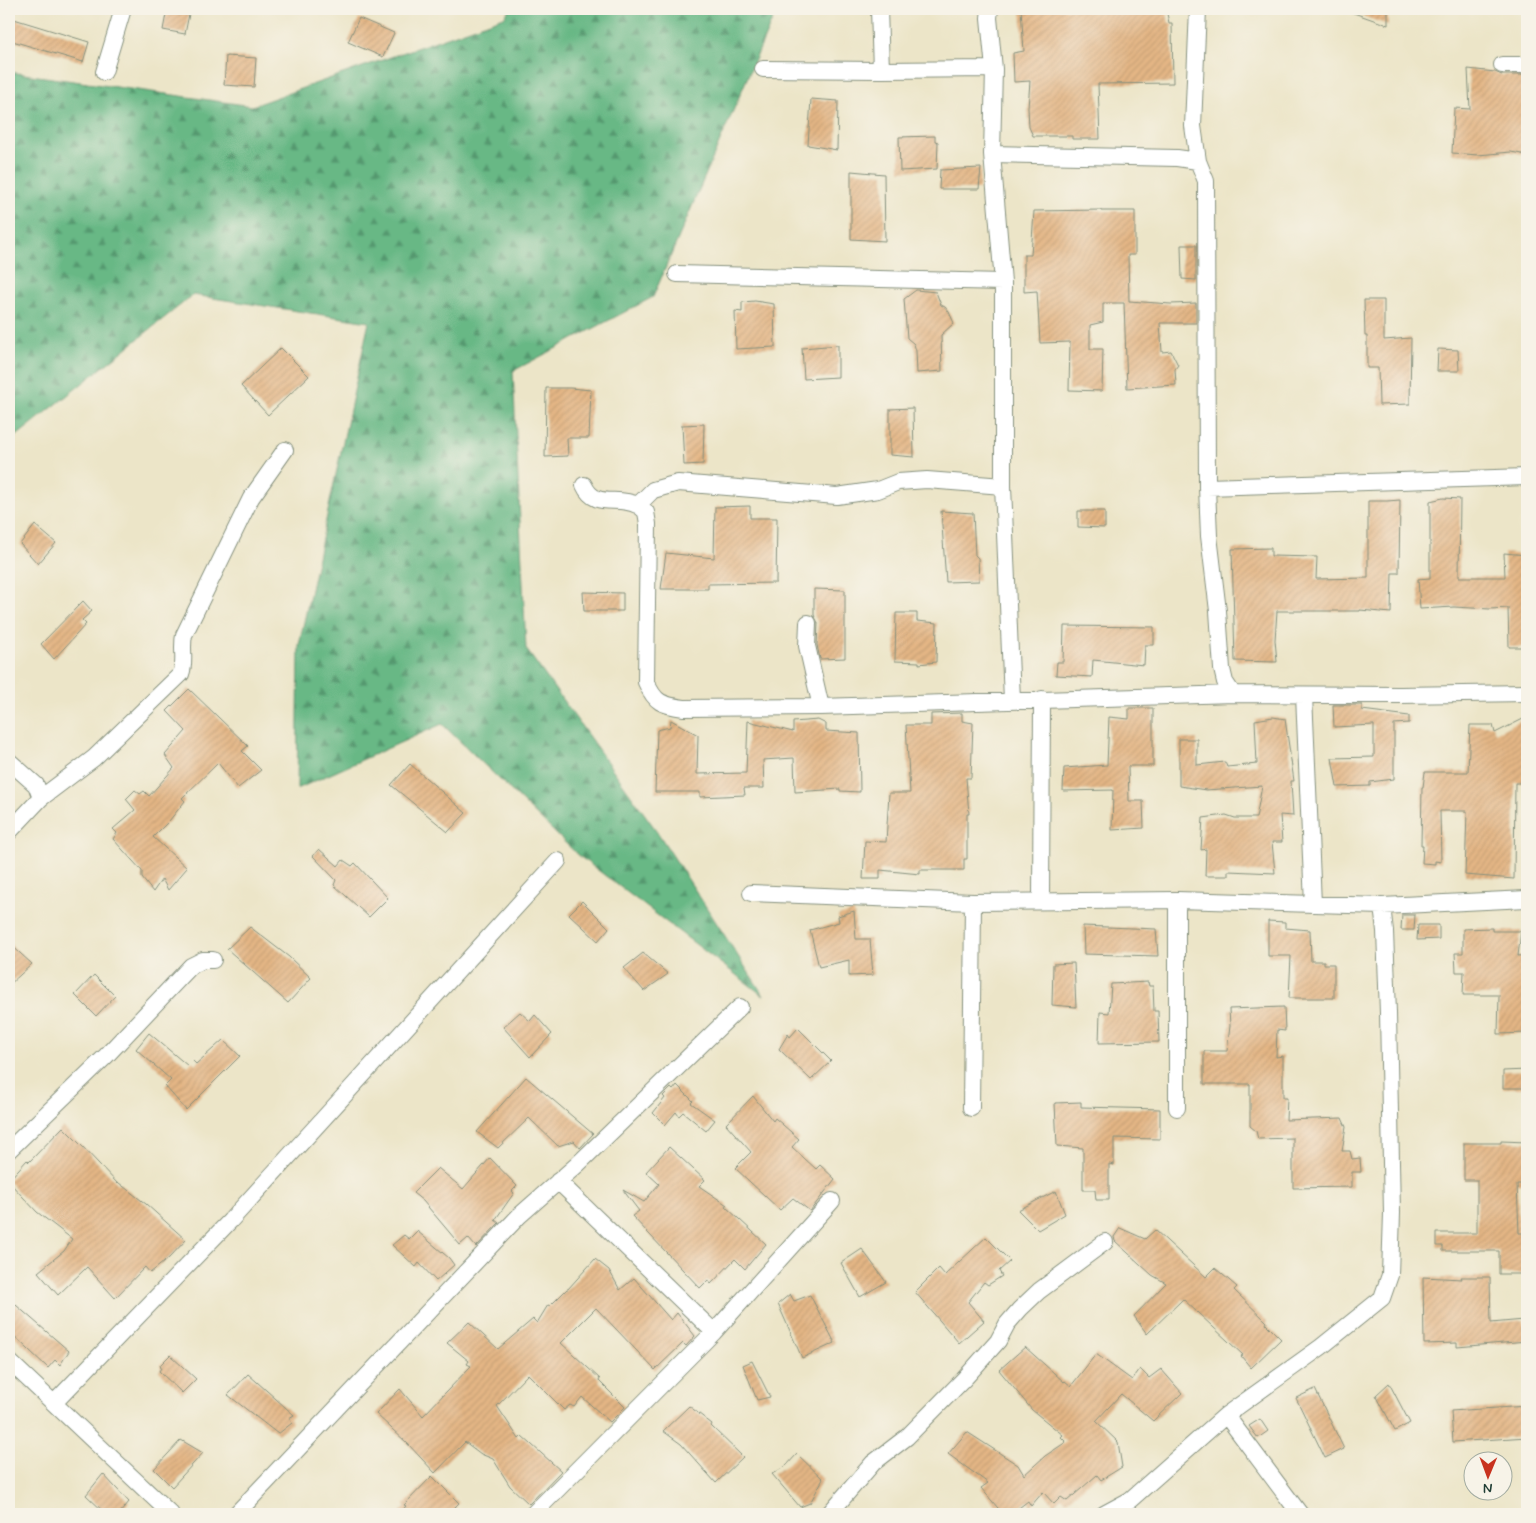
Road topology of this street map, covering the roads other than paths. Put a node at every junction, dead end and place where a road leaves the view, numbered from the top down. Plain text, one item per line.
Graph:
1 (123, 9) edge
2 (879, 9) edge
3 (990, 9) edge
4 (1198, 9) edge
5 (1502, 65) dead end
6 (1527, 65) edge
7 (763, 68) dead end
8 (994, 69) junction
9 (881, 70) junction
10 (104, 72) dead end
11 (992, 154) junction
12 (1198, 161) junction
13 (677, 274) dead end
14 (1002, 282) junction
15 (285, 450) dead end
16 (1527, 477) edge
17 (584, 485) dead end
18 (1003, 486) junction
19 (1207, 487) junction
20 (638, 505) junction
21 (808, 623) dead end
22 (1527, 693) edge
23 (1233, 694) junction
24 (1304, 694) junction
25 (1042, 699) junction
26 (1012, 700) junction
27 (821, 707) junction
28 (9, 761) edge
29 (41, 798) junction
30 (9, 832) edge
31 (558, 861) dead end
32 (751, 894) dead end
33 (1527, 899) edge
34 (1178, 900) junction
35 (1041, 901) junction
36 (973, 902) junction
37 (1313, 904) junction
38 (1382, 906) junction
39 (213, 960) dead end
40 (740, 1007) dead end
41 (970, 1108) dead end
42 (1177, 1108) dead end
43 (9, 1150) edge
44 (558, 1181) junction
45 (832, 1202) dead end
46 (1105, 1242) dead end
47 (714, 1332) junction
48 (9, 1361) edge
49 (54, 1403) junction
50 (1226, 1415) junction
51 (171, 1514) edge
52 (236, 1514) edge
53 (533, 1514) edge
54 (829, 1514) edge
55 (1104, 1514) edge
56 (1300, 1514) edge

1 - 10 street
2 - 9 street
3 - 8 street
4 - 12 street
5 - 6 street
7 - 9 street
8 - 9 street
8 - 11 street
11 - 12 street
11 - 14 street
12 - 19 street
13 - 14 street
14 - 18 street
15 - 29 street
16 - 19 street
17 - 20 street
18 - 20 street
18 - 26 street
19 - 23 street
20 - 27 street
21 - 27 street
22 - 24 street
23 - 24 street
23 - 25 street
24 - 37 street
25 - 26 street
25 - 35 street
26 - 27 street
28 - 29 street
29 - 30 street
31 - 49 street
32 - 36 street
33 - 38 street
34 - 35 street
34 - 37 street
34 - 42 street
35 - 36 street
36 - 41 street
37 - 38 street
38 - 50 street
39 - 43 street
40 - 44 street
44 - 47 street
44 - 52 street
45 - 47 street
46 - 54 street
47 - 53 street
48 - 49 street
49 - 51 street
50 - 55 street
50 - 56 street

